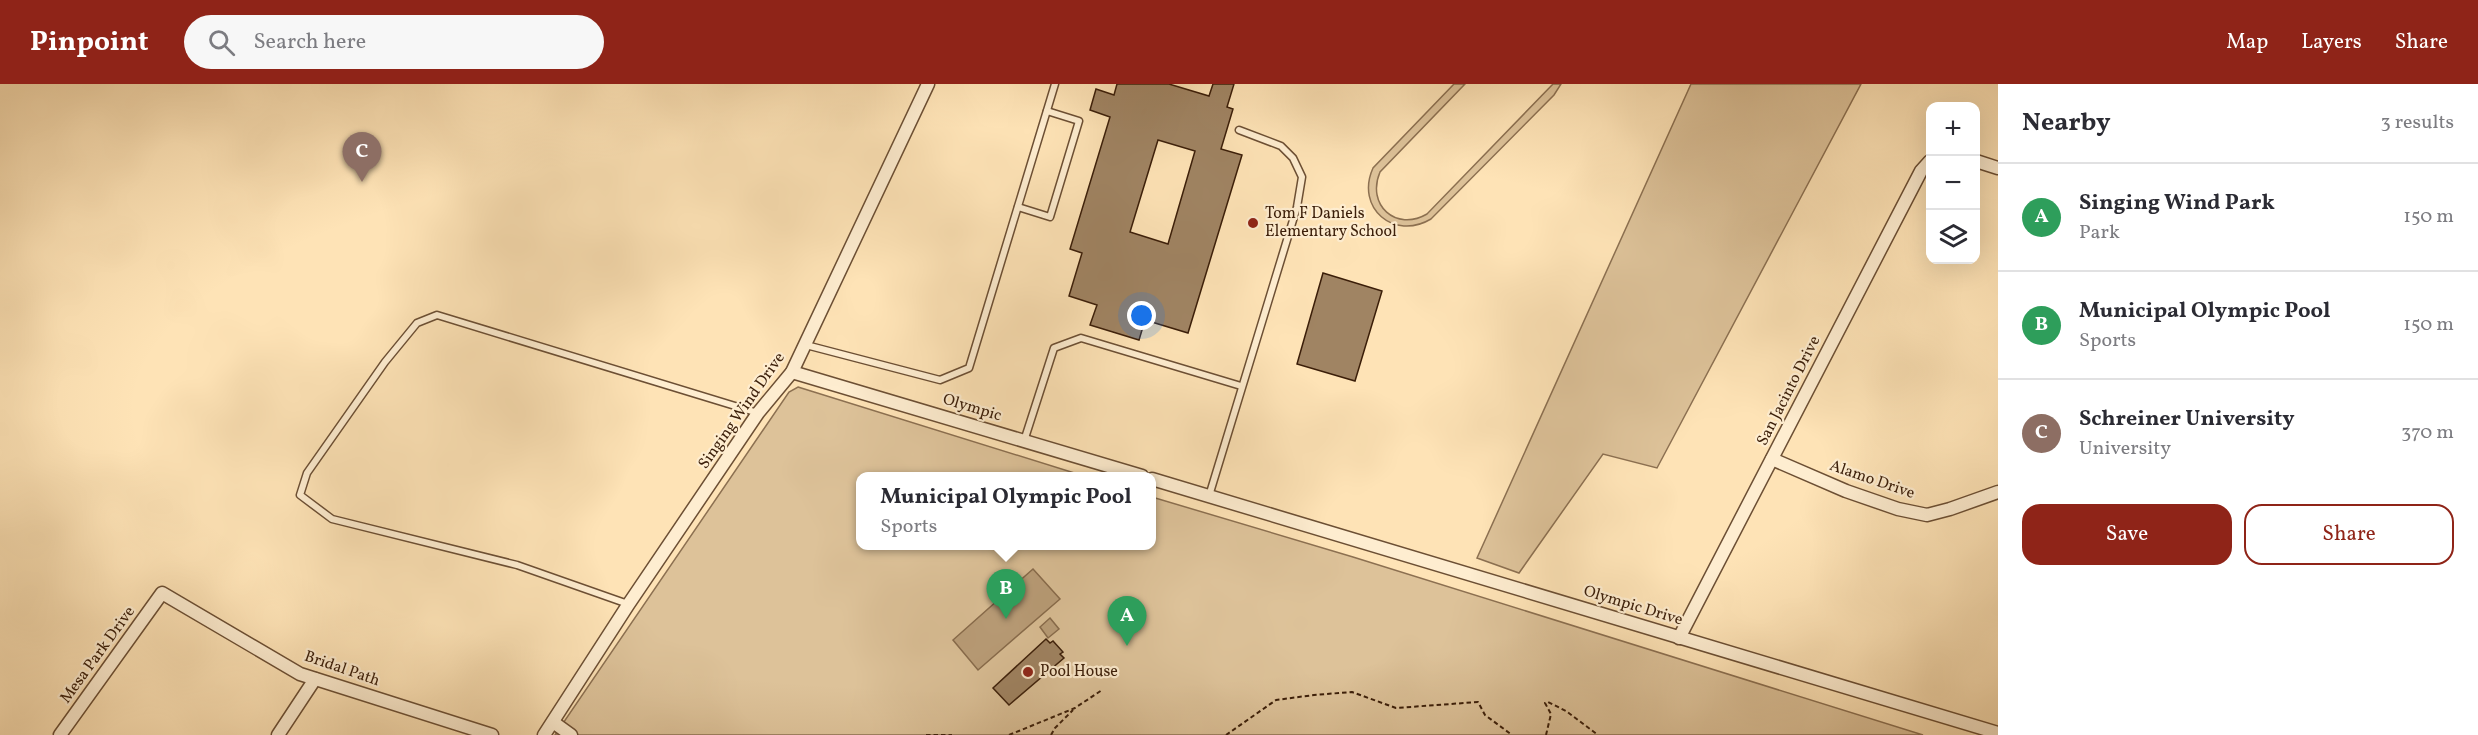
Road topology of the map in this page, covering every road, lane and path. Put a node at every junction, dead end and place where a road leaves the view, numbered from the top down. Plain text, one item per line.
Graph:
1 (928, 84) edge
2 (1055, 84) edge
3 (1047, 111) junction
4 (1239, 130) dead end
5 (1980, 162) edge
6 (1926, 166) edge
7 (1998, 168) edge
8 (1018, 207) junction
9 (806, 345) junction
10 (792, 372) junction
11 (1241, 386) junction
12 (758, 413) junction
13 (1024, 441) junction
14 (1772, 459) junction
15 (1126, 472) edge
16 (1156, 480) edge
17 (1998, 492) edge
18 (1208, 496) junction
19 (162, 594) joint
20 (628, 605) junction
21 (1679, 638) junction
22 (315, 679) junction
23 (1102, 690) dead end
24 (1075, 708) junction
25 (553, 722) junction
26 (458, 724) junction
27 (1998, 733) edge
28 (60, 735) edge
29 (278, 735) edge
30 (450, 735) edge
31 (492, 735) edge
32 (544, 735) edge
33 (571, 735) edge
34 (926, 735) edge
35 (952, 735) edge
36 (1009, 735) edge
37 (1051, 735) edge
38 (1226, 735) edge
39 (1512, 735) edge
40 (1546, 735) edge
41 (1598, 735) edge

1 - 9 street, Singing Wind Drive
2 - 3 lane
3 - 8 lane
3 - 8 lane
4 - 11 lane
5 - 7 street
6 - 14 street, San Jacinto Drive
8 - 9 lane
9 - 10 street, Singing Wind Drive
10 - 12 street, Singing Wind Drive
10 - 13 street, Olympic
11 - 13 lane
11 - 18 lane
12 - 20 street, Singing Wind Drive
12 - 20 lane
13 - 15 street, Olympic
14 - 17 street, Alamo Drive
14 - 21 street, San Jacinto Drive
16 - 18 street
18 - 21 street, Olympic Drive
19 - 22 street, Bridal Path
19 - 28 street, Mesa Park Drive
20 - 25 street, Singing Wind Drive
21 - 27 street, Olympic Drive
22 - 26 street, Bridal Path
22 - 29 street
23 - 24 path
24 - 36 path
24 - 37 path
25 - 32 street, Singing Wind Drive
25 - 33 street
26 - 30 street
26 - 31 street, Bridal Path
34 - 35 path
38 - 39 path
40 - 41 path

